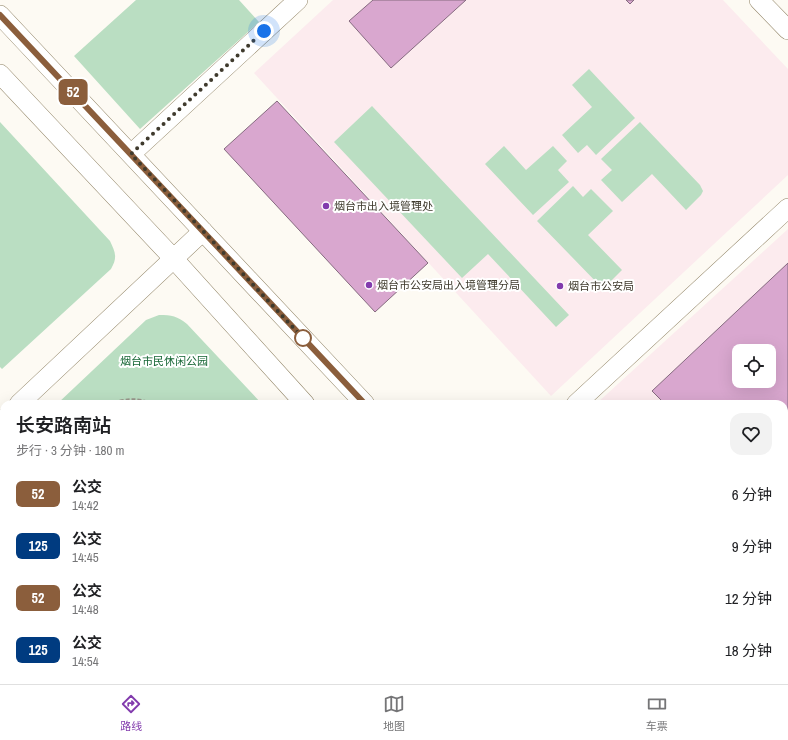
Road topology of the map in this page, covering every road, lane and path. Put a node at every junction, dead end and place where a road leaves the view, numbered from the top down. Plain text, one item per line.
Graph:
1 (298, 0) edge
2 (759, 0) edge
3 (0, 14) edge
4 (788, 30) edge
5 (0, 74) edge
6 (131, 154) junction
7 (788, 208) edge
8 (203, 231) junction
9 (173, 258) junction
10 (24, 400) edge
11 (122, 400) edge
12 (142, 400) edge
13 (301, 400) edge
14 (361, 400) edge
15 (580, 400) edge

1 - 6 street
2 - 4 street
3 - 6 street
5 - 9 street
6 - 8 street
7 - 15 street
8 - 9 street
8 - 14 street
9 - 10 street
9 - 13 street
11 - 12 path

